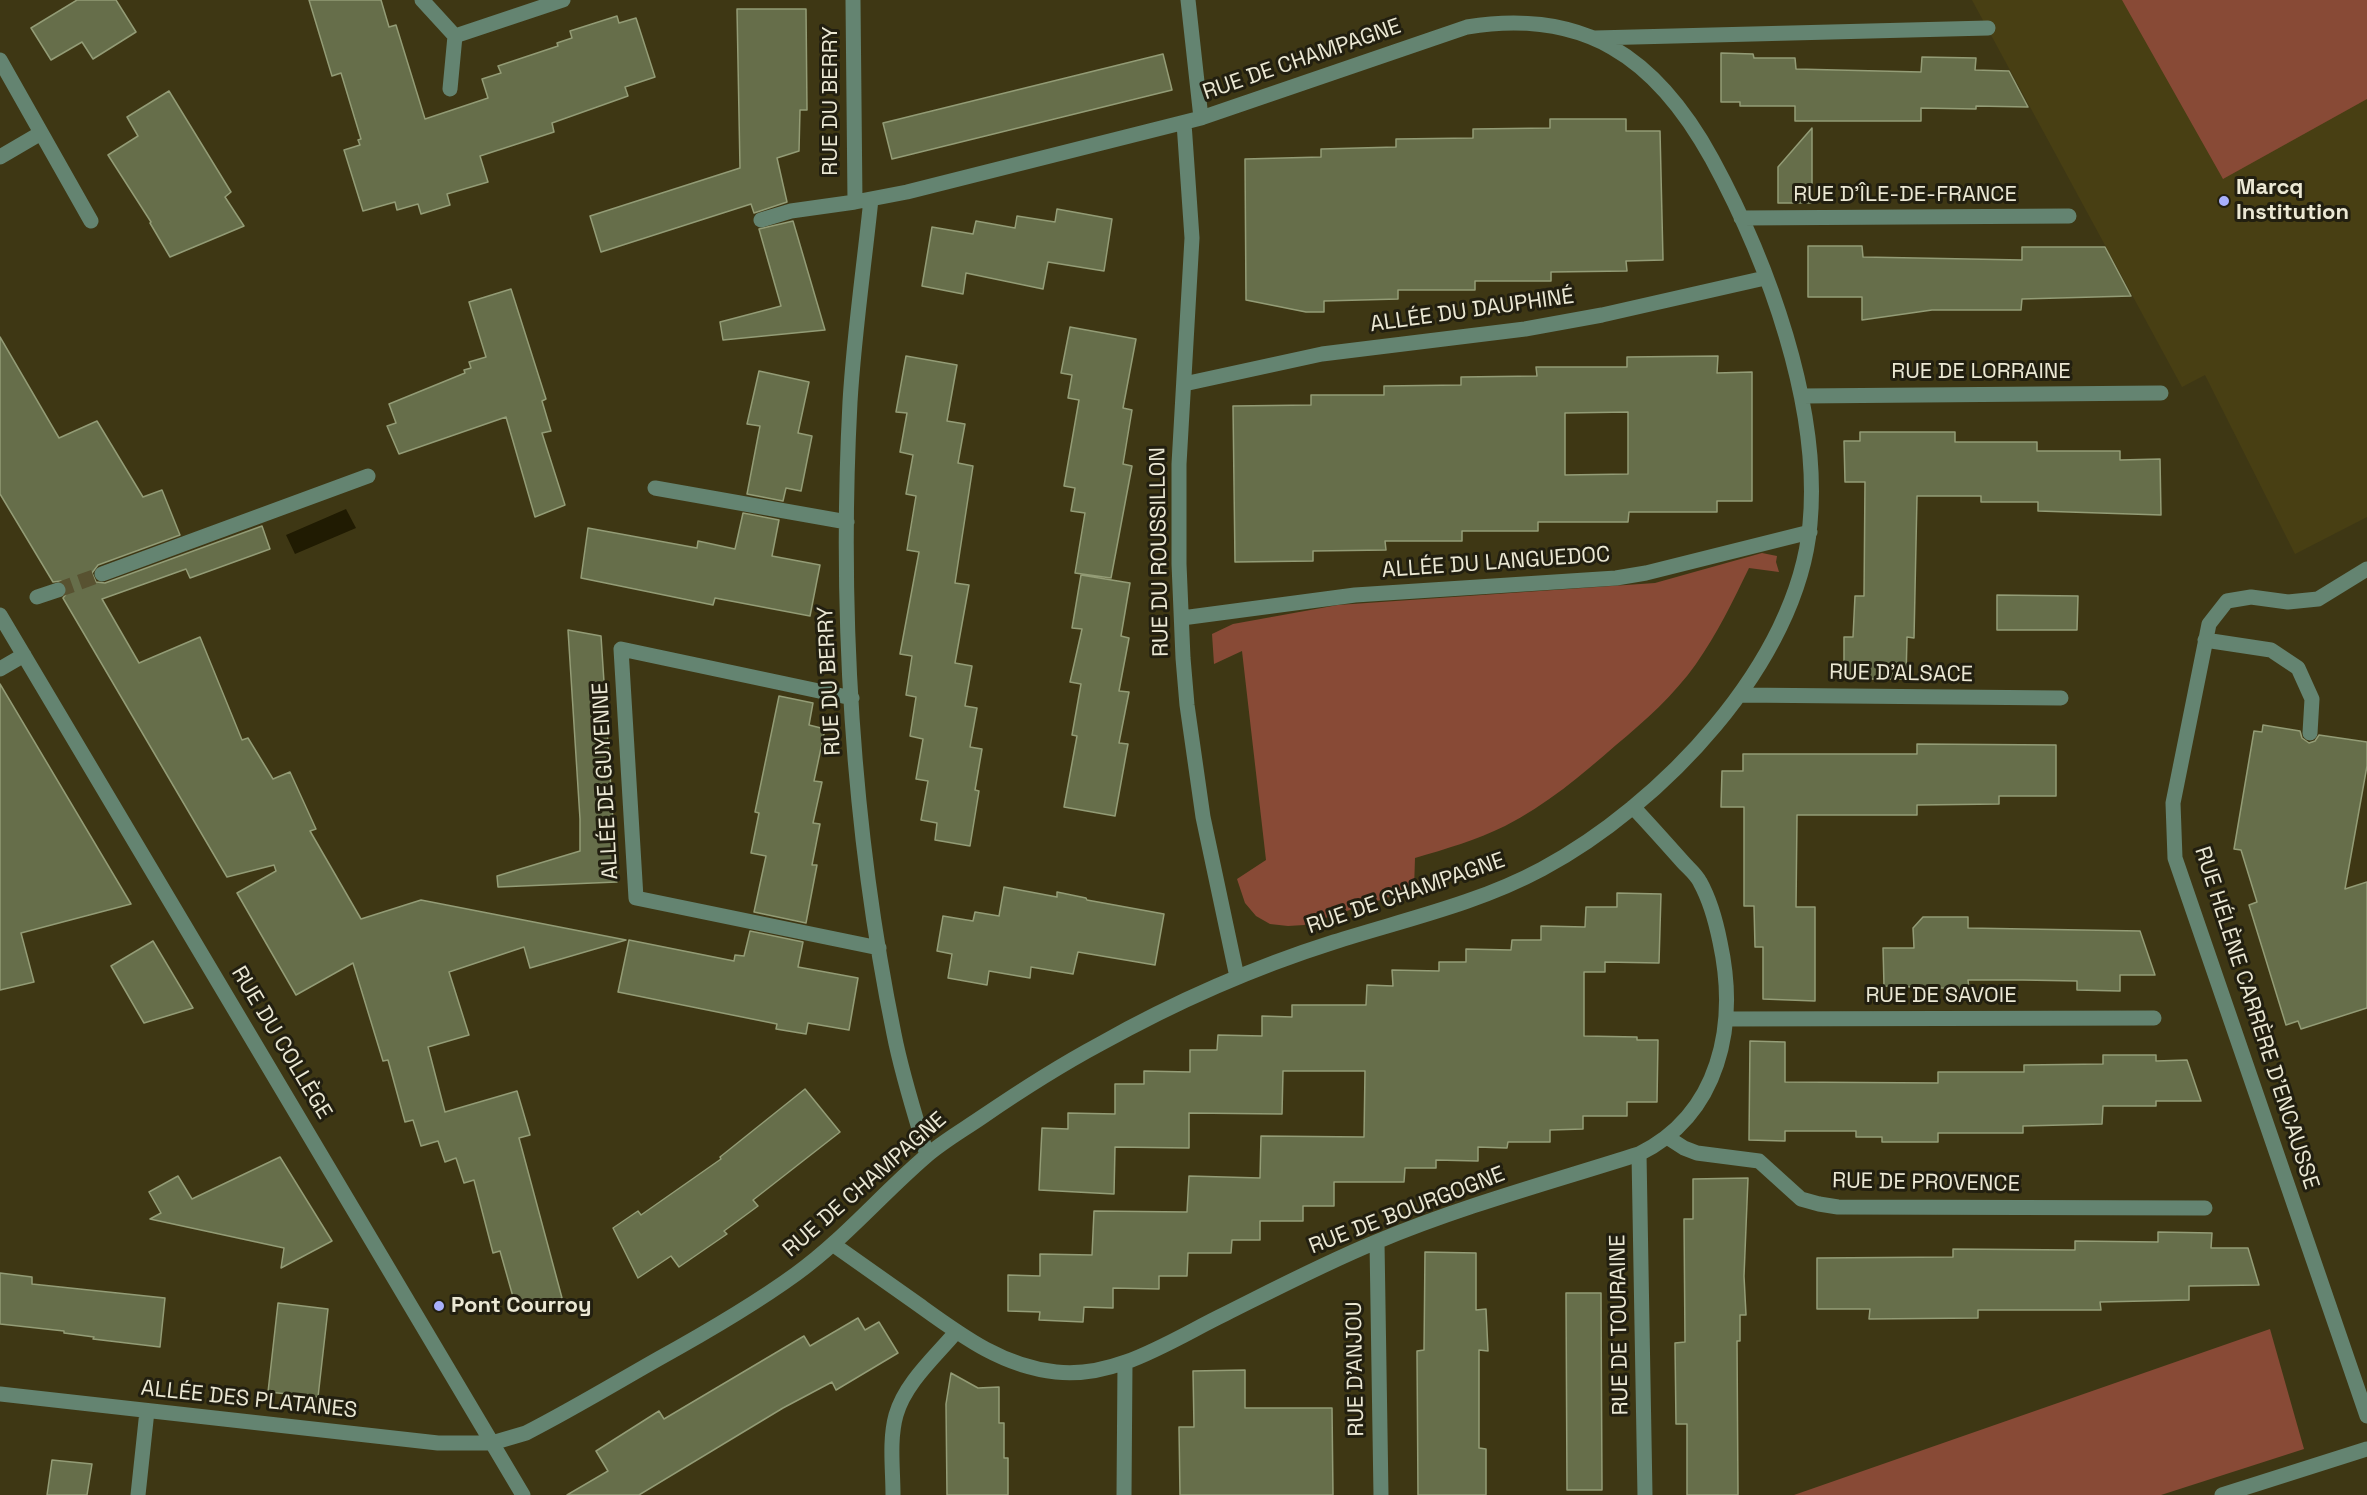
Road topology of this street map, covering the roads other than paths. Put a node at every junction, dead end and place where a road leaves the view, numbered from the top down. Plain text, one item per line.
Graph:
1 (422, 0) edge
2 (563, 0) edge
3 (853, 0) edge
4 (1188, 0) edge
5 (1988, 28) dead end
6 (455, 36) junction
7 (1595, 38) junction
8 (0, 60) edge
9 (450, 89) dead end
10 (1201, 118) junction
11 (1185, 123) junction
12 (41, 133) junction
13 (0, 157) edge
14 (871, 199) junction
15 (855, 202) junction
16 (2069, 216) dead end
17 (1741, 218) junction
18 (761, 220) dead end
19 (91, 221) dead end
20 (1765, 278) junction
21 (1184, 384) junction
22 (2161, 393) dead end
23 (1802, 396) junction
24 (368, 476) dead end
25 (655, 488) dead end
26 (847, 522) junction
27 (1810, 532) junction
28 (2367, 569) edge
29 (102, 574) tunnel mouth
30 (58, 590) tunnel mouth
31 (38, 597) dead end
32 (0, 615) edge
33 (1182, 618) junction
34 (2205, 640) junction
35 (24, 655) junction
36 (0, 669) edge
37 (1740, 695) junction
38 (852, 698) junction
39 (2061, 698) dead end
40 (2310, 733) dead end
41 (1633, 807) junction
42 (879, 948) junction
43 (1237, 977) junction
44 (2154, 1018) dead end
45 (1727, 1019) junction
46 (1667, 1137) junction
47 (1639, 1154) junction
48 (927, 1155) junction
49 (2205, 1208) dead end
50 (1377, 1242) junction
51 (834, 1245) junction
52 (956, 1332) junction
53 (1125, 1363) junction
54 (0, 1394) edge
55 (147, 1411) junction
56 (2367, 1416) edge
57 (492, 1443) junction
58 (2367, 1449) edge
59 (138, 1495) edge
60 (523, 1495) edge
61 (893, 1495) edge
62 (1124, 1495) edge
63 (1381, 1495) edge
64 (1645, 1495) edge
65 (2222, 1495) edge

1 - 6 street
2 - 6 street
3 - 15 street, RUE DU BERRY
4 - 10 street
5 - 7 street
6 - 9 street
7 - 10 street, RUE DE CHAMPAGNE
7 - 17 street, RUE DE CHAMPAGNE
8 - 12 street
10 - 11 street, RUE DE CHAMPAGNE
11 - 14 street, RUE DE CHAMPAGNE
11 - 21 street, RUE DU ROUSSILLON
12 - 13 street
12 - 19 street
14 - 15 street, RUE DE CHAMPAGNE
14 - 26 street, RUE DU BERRY
15 - 18 street, RUE DE CHAMPAGNE
16 - 17 street, RUE D'ÎLE-DE-FRANCE
17 - 20 street, RUE DE CHAMPAGNE
20 - 21 street, ALLÉE DU DAUPHINÉ
20 - 23 street, RUE DE CHAMPAGNE
21 - 33 street, RUE DU ROUSSILLON
22 - 23 street, RUE DE LORRAINE
23 - 27 street, RUE DE CHAMPAGNE
24 - 29 street
25 - 26 street
26 - 38 street, RUE DU BERRY
27 - 33 street, ALLÉE DU LANGUEDOC
27 - 37 street, RUE DE CHAMPAGNE
28 - 34 street, RUE HÉLÈNE CARRÈRE D’ENCAUSSE
30 - 31 street
32 - 35 street, RUE DU COLLÈGE
33 - 43 street, RUE DU ROUSSILLON
34 - 40 street
34 - 56 street, RUE HÉLÈNE CARRÈRE D’ENCAUSSE
35 - 36 street
35 - 57 street, RUE DU COLLÈGE
37 - 39 street, RUE D'ALSACE
37 - 41 street, RUE DE CHAMPAGNE
38 - 42 street, RUE DU BERRY
38 - 42 street, ALLÉE DE GUYENNE
41 - 43 street, RUE DE CHAMPAGNE
41 - 45 street, RUE DE BOURGOGNE
42 - 48 street, RUE DU BERRY
43 - 48 street, RUE DE CHAMPAGNE
44 - 45 street, RUE DE SAVOIE
45 - 46 street, RUE DE BOURGOGNE
46 - 47 street, RUE DE BOURGOGNE
46 - 49 street, RUE DE PROVENCE
47 - 50 street, RUE DE BOURGOGNE
47 - 64 street, RUE DE TOURAINE
48 - 51 street, RUE DE CHAMPAGNE
50 - 53 street, RUE DE BOURGOGNE
50 - 63 street, RUE D'ANJOU
51 - 52 street, RUE DE BOURGOGNE
51 - 57 street, RUE DE CHAMPAGNE
52 - 53 street, RUE DE BOURGOGNE
52 - 61 street
53 - 62 street
54 - 55 street, ALLÉE DES PLATANES
55 - 57 street, ALLÉE DES PLATANES
55 - 59 street
57 - 60 street, RUE DU COLLÈGE
58 - 65 street

